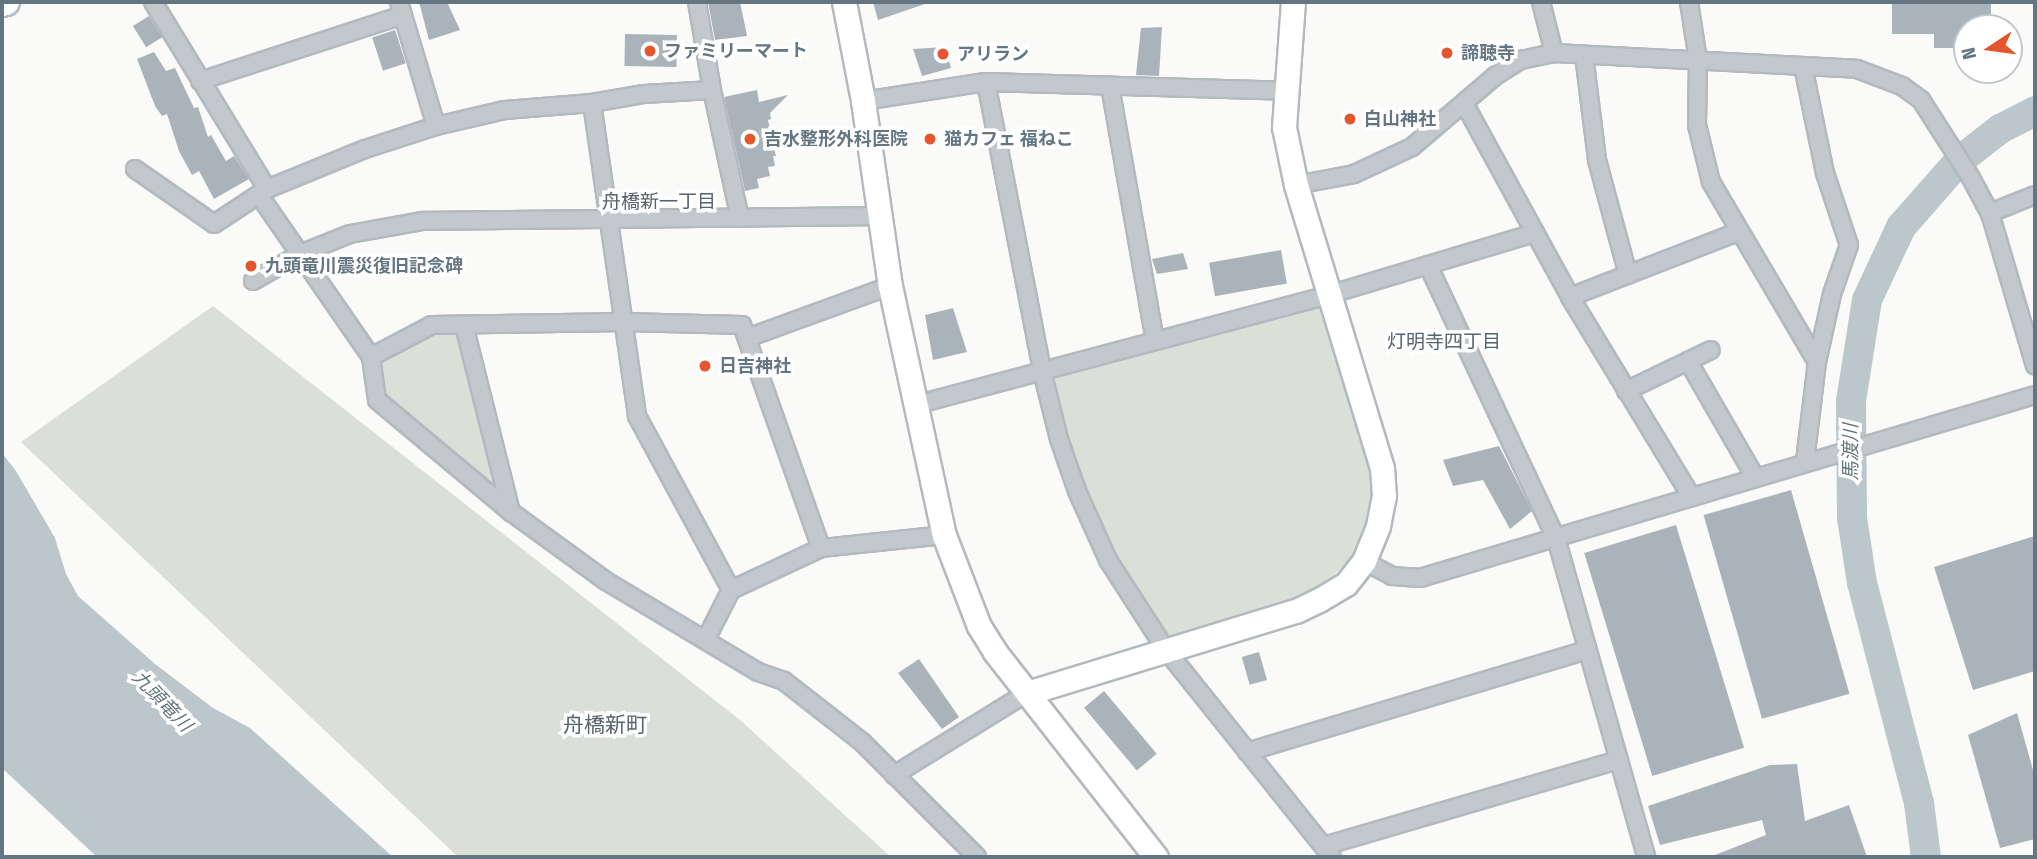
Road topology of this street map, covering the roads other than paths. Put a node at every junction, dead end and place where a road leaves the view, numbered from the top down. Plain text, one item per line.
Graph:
1 (153, 2) edge
2 (697, 2) edge
3 (844, 2) edge
4 (1293, 2) edge
5 (1541, 2) edge
6 (1689, 2) edge
7 (401, 8) edge
8 (1554, 53) junction
9 (1584, 55) junction
10 (1698, 60) junction
11 (1803, 66) junction
12 (200, 81) junction
13 (986, 82) junction
14 (1110, 86) junction
15 (712, 90) junction
16 (1285, 91) junction
17 (863, 101) junction
18 (592, 103) junction
19 (1464, 103) junction
20 (436, 126) junction
21 (135, 169) dead end
22 (1296, 185) junction
23 (263, 192) junction
24 (2035, 195) edge
25 (1990, 213) junction
26 (881, 216) junction
27 (740, 218) junction
28 (610, 219) junction
29 (1740, 231) junction
30 (1535, 233) junction
31 (300, 254) junction
32 (1428, 265) junction
33 (1628, 275) junction
34 (253, 281) dead end
35 (890, 286) junction
36 (1328, 295) junction
37 (1570, 297) junction
38 (625, 321) junction
39 (464, 325) junction
40 (747, 338) junction
41 (1155, 341) junction
42 (1711, 350) dead end
43 (371, 357) junction
44 (1688, 361) junction
45 (1817, 362) junction
46 (2035, 366) edge
47 (1042, 371) junction
48 (1626, 391) junction
49 (2035, 395) edge
50 (915, 405) junction
51 (1805, 461) junction
52 (1755, 477) junction
53 (1691, 496) junction
54 (511, 512) junction
55 (944, 536) junction
56 (1556, 538) junction
57 (821, 548) junction
58 (1364, 561) junction
59 (731, 590) junction
60 (706, 639) junction
61 (1166, 650) junction
62 (1587, 650) junction
63 (1027, 693) junction
64 (1247, 752) junction
65 (1619, 760) junction
66 (894, 775) junction
67 (1328, 852) edge
68 (977, 857) edge
69 (1157, 857) edge
70 (1646, 857) edge

1 - 12 street
2 - 15 street
3 - 17 street
4 - 16 street
5 - 8 street
6 - 10 street
7 - 12 street
7 - 20 street
8 - 9 street
8 - 19 street
9 - 10 street
9 - 33 street
10 - 11 street
10 - 29 street
11 - 25 street
11 - 45 street
12 - 23 street
13 - 14 street
13 - 17 street
13 - 47 street
14 - 16 street
14 - 41 street
15 - 18 street
15 - 27 street
16 - 22 street
17 - 26 street
18 - 20 street
18 - 28 street
19 - 22 street
19 - 30 street
20 - 23 street
21 - 23 street
22 - 36 street
23 - 31 street
24 - 25 street
25 - 46 street
26 - 27 street
26 - 35 street
27 - 28 street
28 - 31 street
28 - 38 street
29 - 33 street
29 - 45 street
30 - 32 street
30 - 37 street
31 - 34 street
31 - 43 street
32 - 36 street
32 - 56 street
33 - 37 street
35 - 40 street
35 - 50 street
36 - 41 street
36 - 58 street
37 - 48 street
38 - 39 street
38 - 40 street
38 - 59 street
39 - 43 street
39 - 54 street
40 - 57 street
41 - 47 street
42 - 44 street
43 - 54 street
44 - 48 street
44 - 52 street
45 - 51 street
47 - 50 street
47 - 61 street
48 - 53 street
49 - 51 street
50 - 55 street
51 - 52 street
52 - 53 street
53 - 56 street
54 - 60 street
55 - 57 street
55 - 63 street
56 - 58 street
56 - 62 street
57 - 59 street
58 - 61 street
59 - 60 street
60 - 66 street
61 - 63 street
61 - 64 street
62 - 64 street
62 - 65 street
63 - 66 street
63 - 69 street
64 - 67 street
65 - 67 street
65 - 70 street
66 - 68 street

